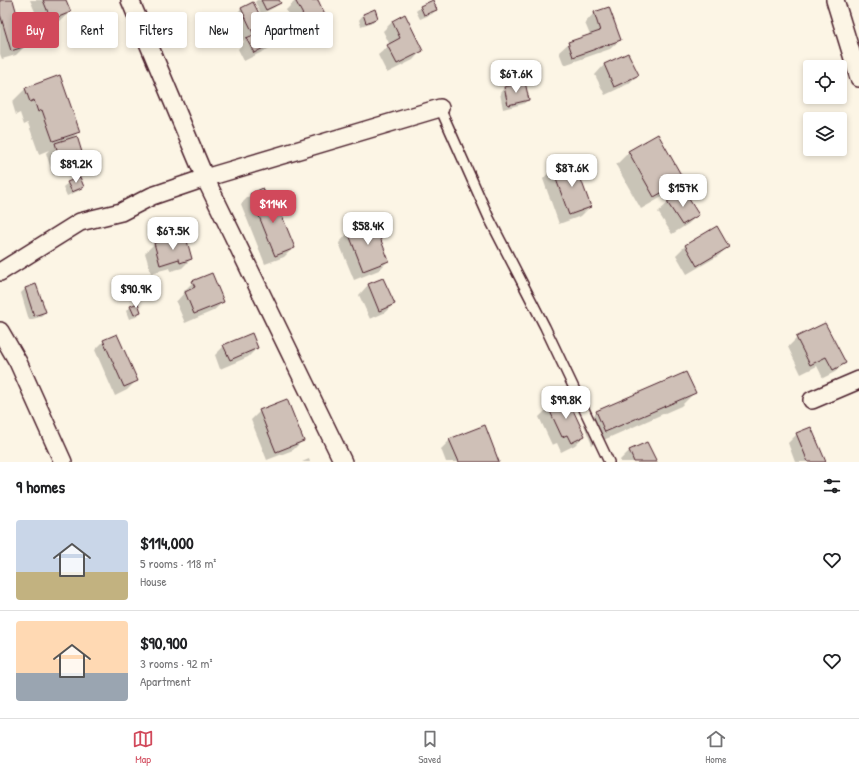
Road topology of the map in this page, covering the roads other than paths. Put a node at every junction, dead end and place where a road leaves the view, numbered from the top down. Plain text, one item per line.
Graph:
1 (130, 0) edge
2 (835, 0) edge
3 (859, 78) edge
4 (440, 108) joint
5 (205, 178) junction
6 (0, 272) edge
7 (0, 331) edge
8 (859, 380) edge
9 (812, 400) dead end
10 (63, 462) edge
11 (343, 462) edge
12 (609, 462) edge

1 - 5 street
2 - 3 street
4 - 5 street
4 - 12 lane
5 - 6 street
5 - 11 street
7 - 10 street
8 - 9 street

